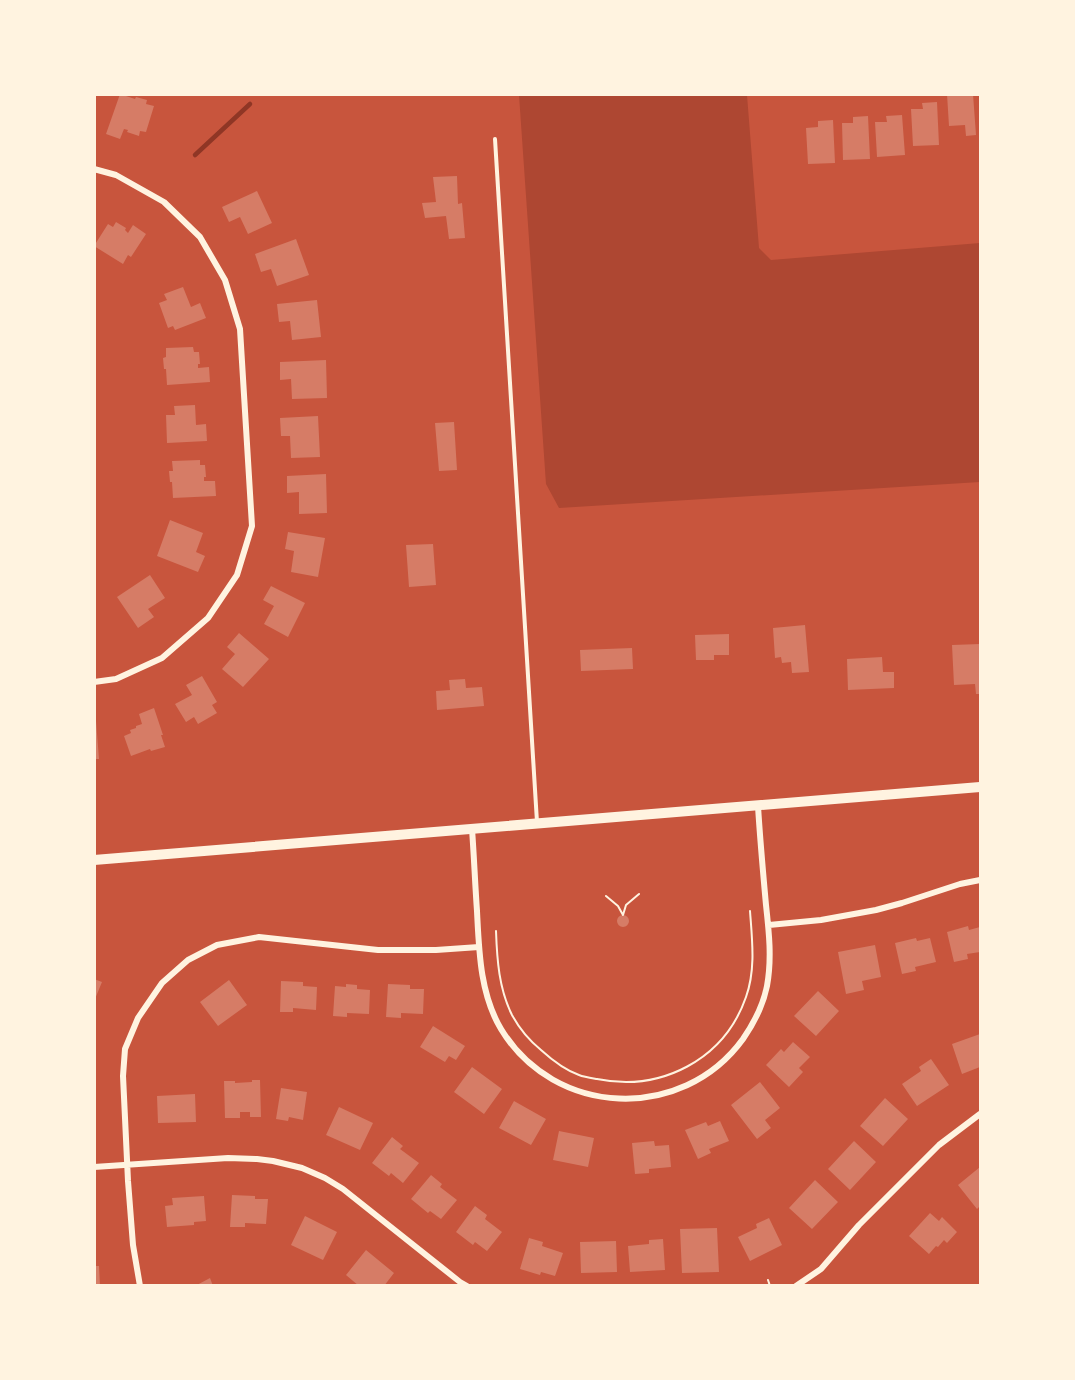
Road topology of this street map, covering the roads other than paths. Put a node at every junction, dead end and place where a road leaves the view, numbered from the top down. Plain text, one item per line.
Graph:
1 (495, 139) dead end
2 (94, 169) edge
3 (94, 682) edge
4 (981, 787) edge
5 (758, 806) junction
6 (537, 823) junction
7 (472, 829) junction
8 (94, 860) edge
9 (981, 880) edge
10 (769, 925) junction
11 (479, 947) junction
12 (981, 1114) edge
13 (127, 1165) junction
14 (94, 1167) edge
15 (140, 1286) edge
16 (467, 1286) edge
17 (796, 1286) edge

1 - 6 lane
2 - 3 street
4 - 5 main road
5 - 6 main road
5 - 10 street
6 - 7 main road
7 - 8 main road
7 - 11 street
9 - 10 street
10 - 11 street
11 - 13 street
12 - 17 street
13 - 14 street
13 - 15 street
13 - 16 street

